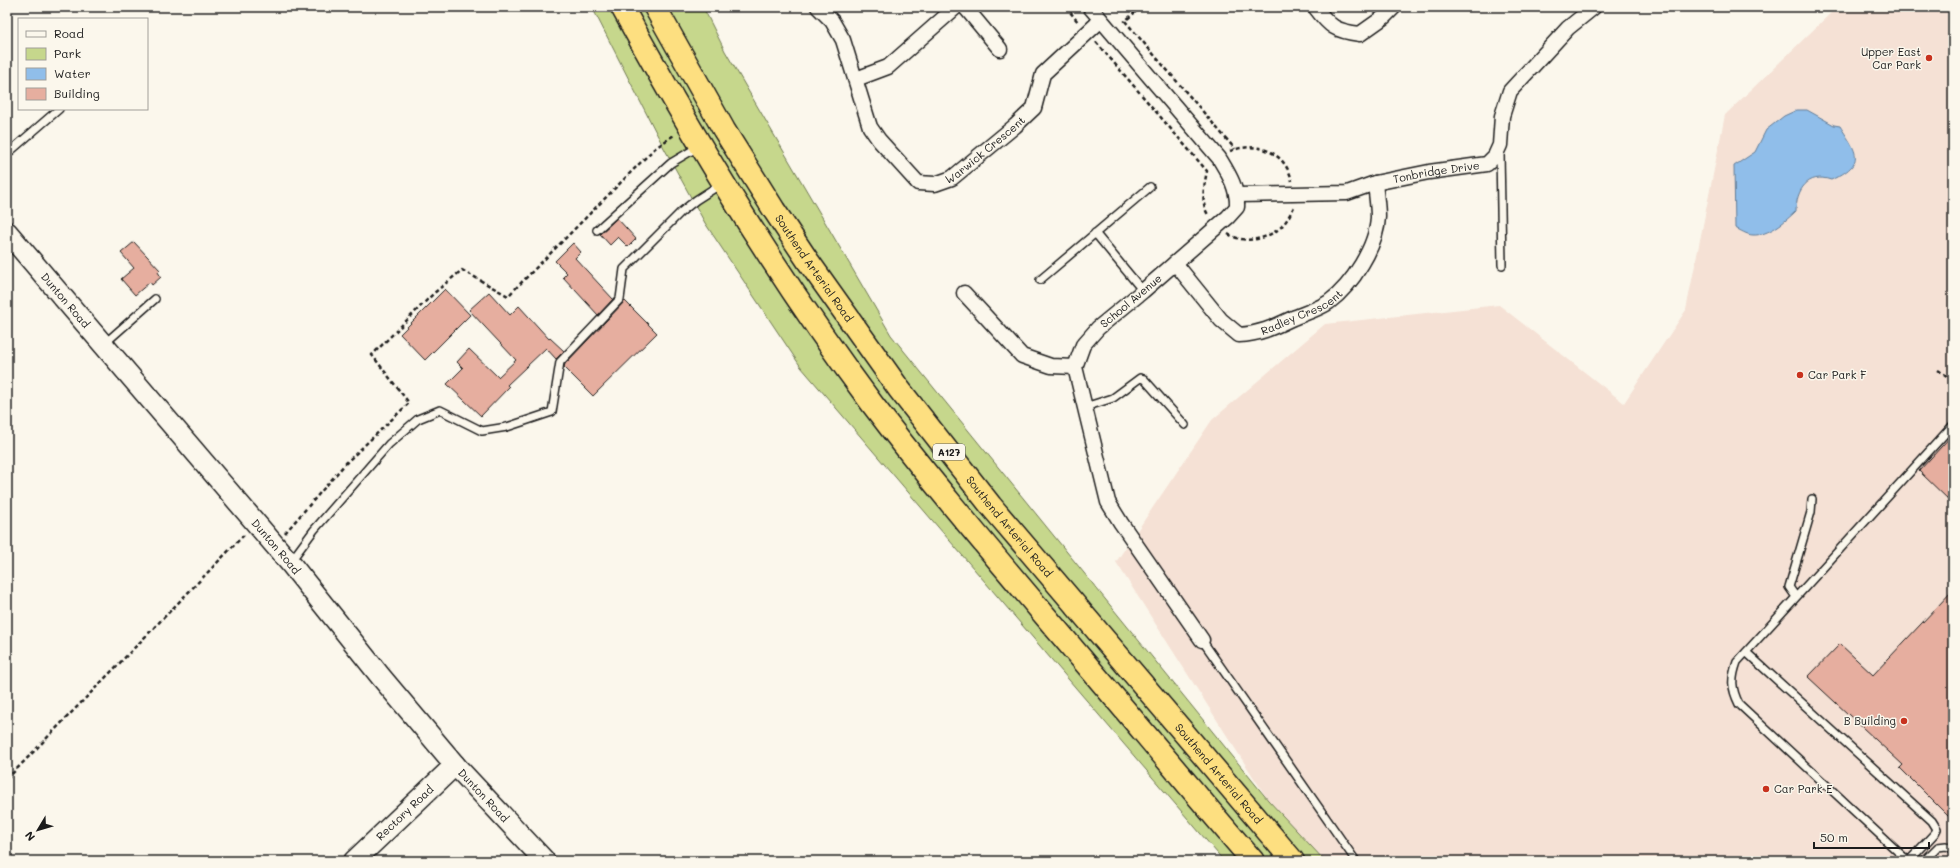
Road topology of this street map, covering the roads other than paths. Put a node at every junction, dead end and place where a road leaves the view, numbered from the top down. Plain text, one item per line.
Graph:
1 (622, 7) edge
2 (655, 7) edge
3 (818, 7) edge
4 (956, 7) edge
5 (965, 7) edge
6 (1090, 7) edge
7 (1315, 7) edge
8 (1394, 7) edge
9 (1594, 7) edge
10 (1101, 20) junction
11 (1000, 49) dead end
12 (856, 79) junction
13 (58, 110) edge
14 (1500, 145) junction
15 (700, 146) junction
16 (7, 154) edge
17 (723, 183) junction
18 (1375, 183) junction
19 (1150, 187) dead end
20 (1238, 195) junction
21 (597, 230) dead end
22 (7, 232) edge
23 (1095, 233) junction
24 (1175, 264) junction
25 (1502, 265) dead end
26 (1040, 280) dead end
27 (1143, 292) junction
28 (964, 293) dead end
29 (155, 299) dead end
30 (103, 344) junction
31 (1075, 367) junction
32 (1085, 406) junction
33 (1185, 425) dead end
34 (1953, 425) edge
35 (1812, 498) dead end
36 (290, 563) junction
37 (1796, 597) junction
38 (1202, 640) joint
39 (1746, 652) junction
40 (455, 765) junction
41 (1953, 850) edge
42 (354, 861) edge
43 (545, 861) edge
44 (1253, 861) edge
45 (1292, 861) edge
46 (1356, 861) edge
47 (1908, 861) edge
48 (1924, 861) edge

1 - 15 highway, A127
2 - 45 highway, Southend Arterial Road / A127
3 - 12 street, Warwick Crescent
4 - 12 street
5 - 11 street
6 - 10 street
7 - 8 street
9 - 14 street, Tonbridge Drive
10 - 12 street, Warwick Crescent
10 - 20 street
13 - 16 lane
14 - 18 street, Tonbridge Drive
14 - 25 lane
15 - 17 highway, A127
15 - 21 lane
17 - 36 lane
17 - 44 highway, A127
18 - 20 street, Tonbridge Drive
18 - 24 street, Radley Crescent
19 - 23 lane
20 - 24 street, School Avenue
22 - 30 street, Dunton Road
23 - 26 lane
23 - 27 lane
24 - 27 street, School Avenue
27 - 31 street, School Avenue
28 - 31 street
29 - 30 lane
30 - 36 street, Dunton Road
31 - 32 street
32 - 33 lane
32 - 38 street
34 - 37 lane
35 - 37 lane
36 - 40 street, Dunton Road
37 - 39 lane
38 - 46 lane
39 - 47 lane
39 - 47 lane
40 - 42 street, Rectory Road
40 - 43 street, Dunton Road
41 - 48 lane

